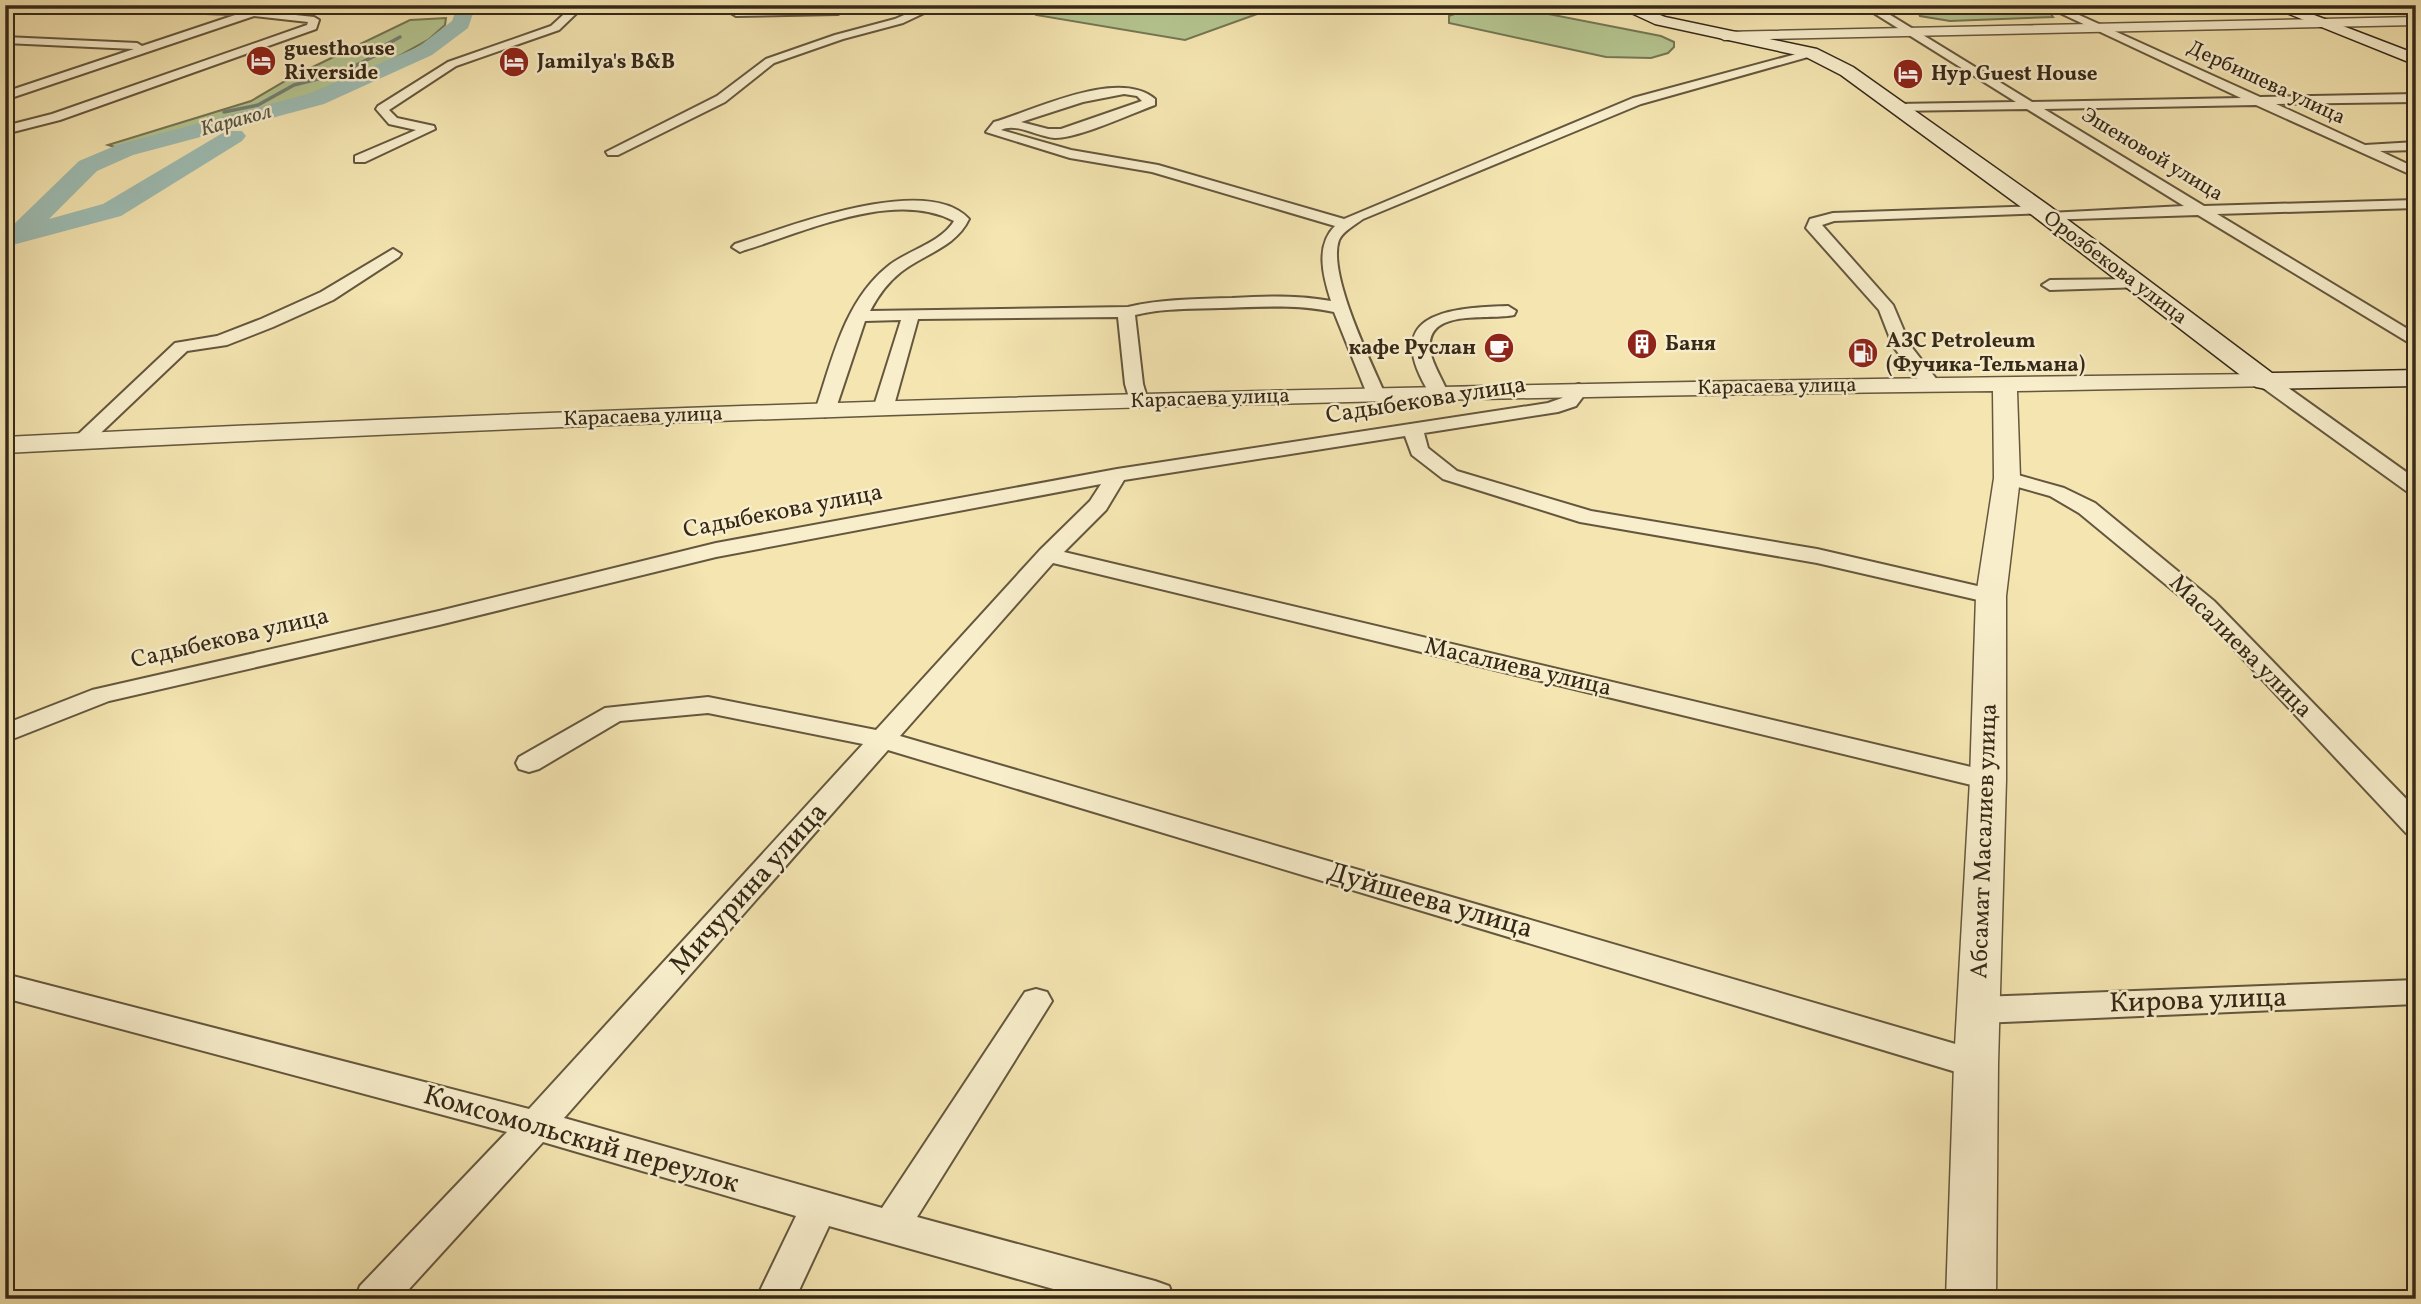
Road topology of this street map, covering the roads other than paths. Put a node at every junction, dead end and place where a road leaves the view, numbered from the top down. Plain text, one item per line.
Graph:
1 (42, 5) edge
2 (160, 5) edge
3 (580, 5) edge
4 (855, 5) edge
5 (936, 5) edge
6 (1621, 5) edge
7 (1866, 5) edge
8 (2048, 5) edge
9 (2274, 5) edge
10 (149, 9) junction
11 (254, 9) edge
12 (736, 13) dead end
13 (2416, 21) edge
14 (2320, 23) junction
15 (2101, 28) junction
16 (1910, 32) junction
17 (1724, 36) junction
18 (5, 40) edge
19 (156, 46) junction
20 (1811, 53) junction
21 (2416, 60) edge
22 (17, 78) dead end
23 (52, 79) junction
24 (5, 96) edge
25 (2416, 97) edge
26 (2256, 101) junction
27 (2030, 105) junction
28 (1897, 108) junction
29 (1004, 124) junction
30 (5, 130) edge
31 (2416, 146) edge
32 (2360, 148) junction
33 (613, 152) dead end
34 (360, 159) dead end
35 (2416, 173) edge
36 (2416, 204) edge
37 (2201, 210) junction
38 (2044, 214) junction
39 (1346, 224) junction
40 (740, 247) dead end
41 (393, 254) dead end
42 (2137, 284) junction
43 (2050, 285) dead end
44 (1341, 308) junction
45 (1508, 312) dead end
46 (1128, 313) junction
47 (911, 315) junction
48 (859, 316) junction
49 (2416, 342) edge
50 (2416, 377) edge
51 (2266, 382) junction
52 (2005, 384) junction
53 (1932, 385) junction
54 (1579, 390) junction
55 (1439, 393) junction
56 (1376, 394) junction
57 (1139, 401) junction
58 (883, 409) junction
59 (825, 411) junction
60 (1413, 429) junction
61 (80, 441) junction
62 (5, 445) edge
63 (1117, 475) junction
64 (2007, 478) junction
65 (2416, 489) edge
66 (1048, 555) junction
67 (1991, 596) junction
68 (5, 734) edge
69 (884, 740) junction
70 (529, 764) dead end
71 (1988, 780) junction
72 (2416, 826) edge
73 (5, 986) edge
74 (2416, 992) edge
75 (1035, 1001) dead end
76 (1980, 1010) junction
77 (1976, 1065) junction
78 (536, 1125) junction
79 (819, 1207) junction
80 (891, 1226) junction
81 (374, 1299) edge
82 (775, 1299) edge
83 (1155, 1299) edge
84 (1971, 1299) edge

1 - 10 street
2 - 10 street
3 - 34 street
4 - 12 street
5 - 33 street
6 - 17 main road, Орозбекова улица
7 - 16 street, Эшеновой улица
8 - 15 street, Дербишева улица
9 - 14 main road
10 - 11 street
11 - 19 street
11 - 30 street
13 - 14 street
14 - 15 street
14 - 21 main road
15 - 16 street
15 - 26 street, Дербишева улица
16 - 17 street
16 - 27 street, Эшеновой улица
17 - 20 main road, Орозбекова улица
18 - 19 street
19 - 23 street
20 - 28 main road, Орозбекова улица
20 - 39 street
22 - 23 street
23 - 24 street
25 - 26 street
26 - 27 street
26 - 32 street, Дербишева улица
27 - 28 street
27 - 37 street, Эшеновой улица
28 - 38 main road, Орозбекова улица
29 - 29 street
29 - 39 street
31 - 32 street
32 - 35 street, Дербишева улица
36 - 37 street
37 - 38 street
37 - 49 street, Эшеновой улица
38 - 42 main road, Орозбекова улица
38 - 53 street
39 - 44 street
40 - 48 street
41 - 61 street
42 - 43 street
42 - 51 main road, Орозбекова улица
44 - 46 street
44 - 56 street
45 - 55 street
46 - 47 street
46 - 57 street
47 - 48 street
47 - 58 street
48 - 59 street
50 - 51 main road, Карасаева улица
51 - 52 street, Карасаева улица
51 - 65 street, Орозбекова улица
52 - 53 street, Карасаева улица
52 - 64 street, Абсамат Масалиев улица
53 - 54 street, Карасаева улица
54 - 55 street, Карасаева улица
54 - 60 street, Садыбекова улица
55 - 56 street, Карасаева улица
56 - 57 street, Карасаева улица
57 - 58 street, Карасаева улица
58 - 59 street, Карасаева улица
59 - 61 street, Карасаева улица
60 - 63 street, Садыбекова улица
60 - 67 street
61 - 62 street, Карасаева улица
63 - 66 street, Мичурина улица
63 - 68 street, Садыбекова улица
64 - 67 street, Абсамат Масалиев улица
64 - 72 street, Масалиева улица
66 - 69 street, Мичурина улица
66 - 71 street, Масалиева улица
67 - 71 street, Абсамат Масалиев улица
69 - 70 street, Дуйшеева улица
69 - 77 street, Дуйшеева улица
69 - 78 street, Мичурина улица
71 - 76 street, Абсамат Масалиев улица
73 - 78 street, Комсомольский переулок
74 - 76 street, Кирова улица
75 - 80 street
76 - 77 street, Абсамат Масалиев улица
77 - 84 street, Абсамат Масалиев улица
78 - 79 street, Комсомольский переулок
78 - 81 street, Мичурина улица
79 - 80 street, Комсомольский переулок
79 - 82 street
80 - 83 street, Комсомольский переулок

